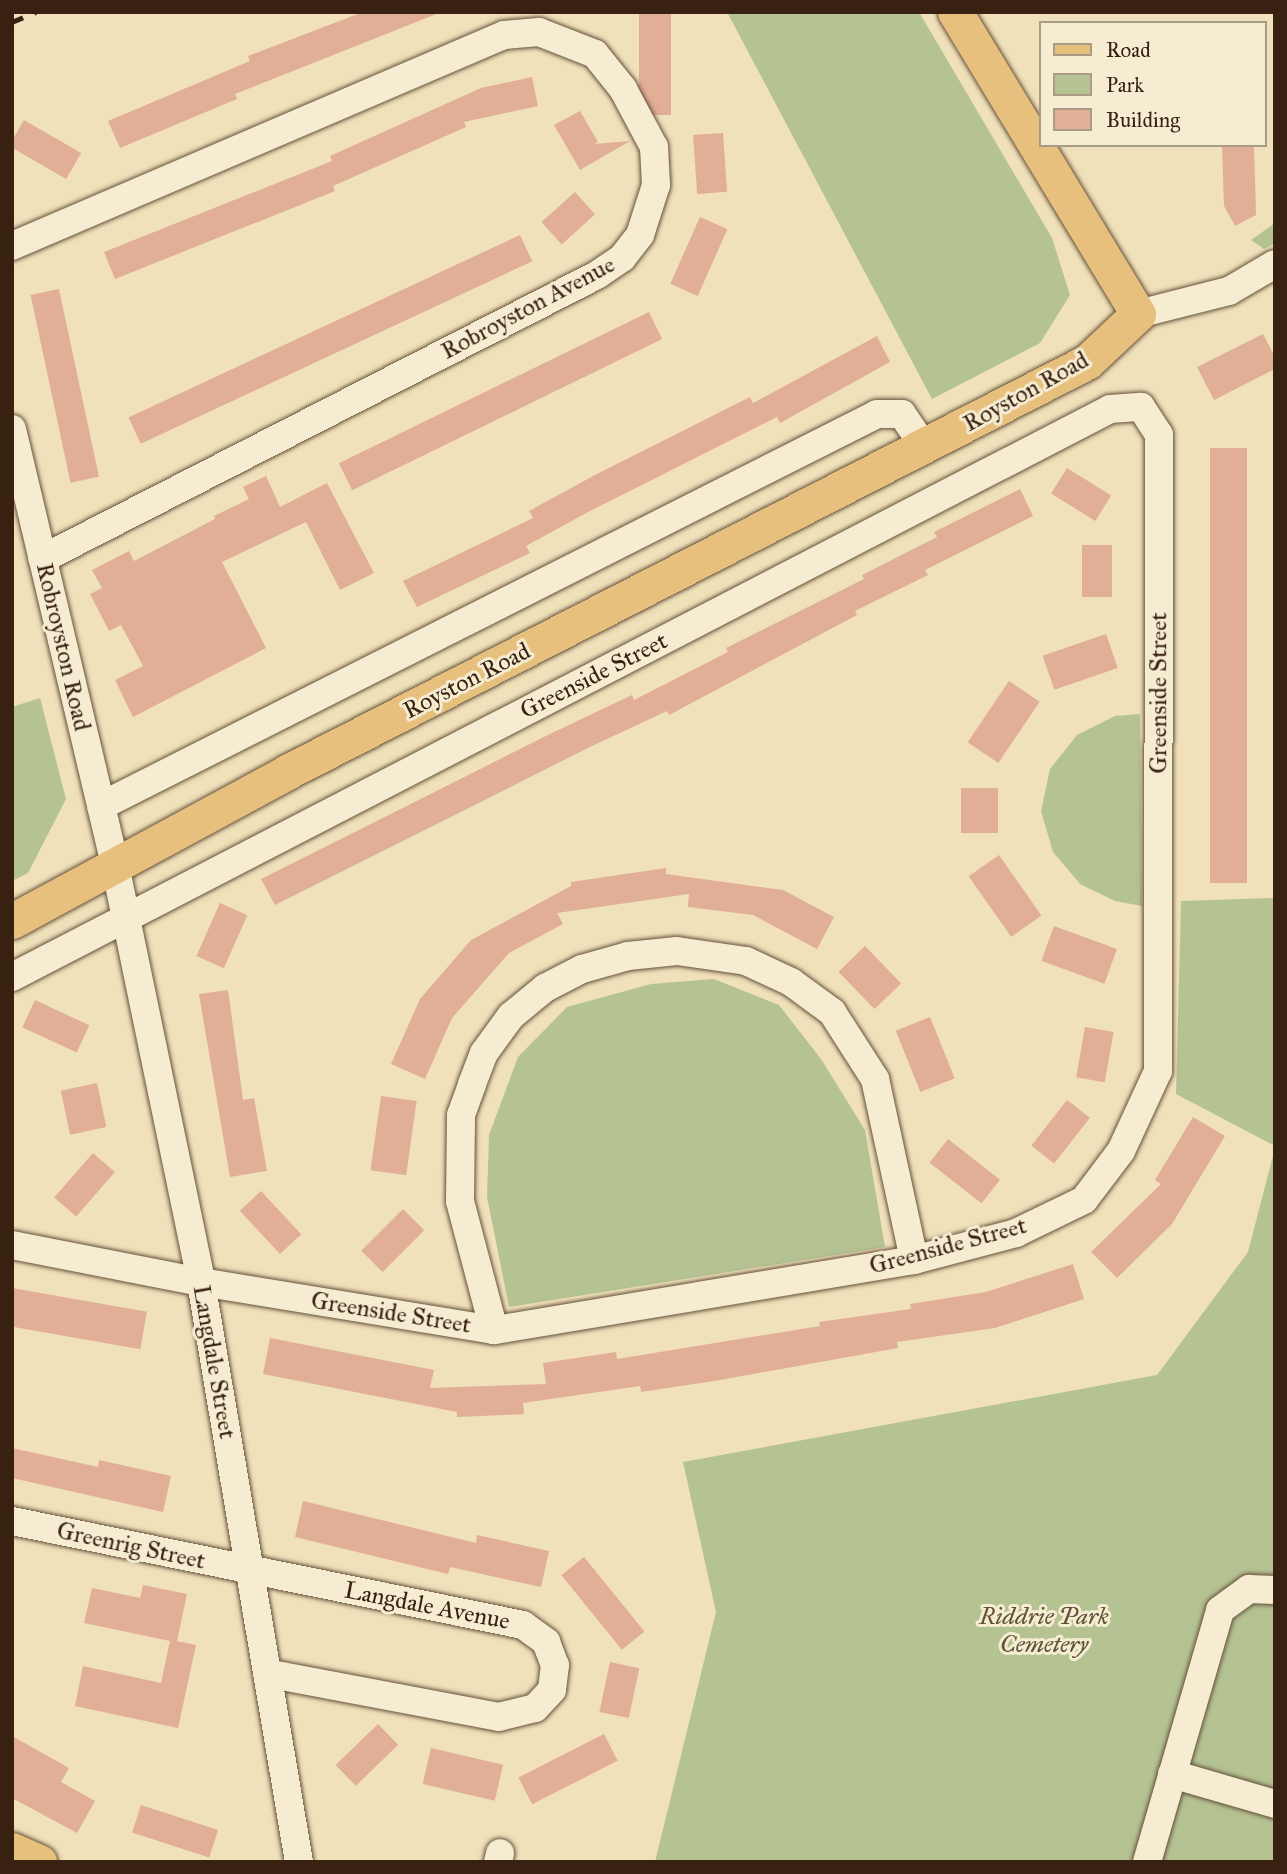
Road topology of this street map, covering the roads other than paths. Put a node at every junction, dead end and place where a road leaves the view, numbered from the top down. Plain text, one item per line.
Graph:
1 (955, 12) edge
2 (12, 246) edge
3 (1275, 264) edge
4 (1138, 314) junction
5 (12, 429) edge
6 (925, 448) junction
7 (23, 528) edge
8 (42, 559) junction
9 (101, 806) junction
10 (115, 865) junction
11 (124, 919) junction
12 (12, 921) edge
13 (12, 977) edge
14 (12, 1245) edge
15 (914, 1260) junction
16 (201, 1282) junction
17 (494, 1330) junction
18 (12, 1521) edge
19 (250, 1571) junction
20 (1275, 1590) edge
21 (267, 1673) junction
22 (1172, 1774) junction
23 (1275, 1804) edge
24 (12, 1850) edge
25 (39, 1862) edge
26 (299, 1862) edge
27 (1147, 1862) edge

1 - 4 main road
2 - 8 street, Robroyston Avenue
3 - 4 street, Royston Road
4 - 6 main road, Royston Road
5 - 7 street, Robroyston Road
6 - 9 street
6 - 10 main road, Royston Road
7 - 8 street, Robroyston Road
8 - 9 street, Robroyston Road
9 - 10 street, Robroyston Road
10 - 11 street, Langdale Street
10 - 12 main road, Royston Road
11 - 13 street
11 - 15 street, Greenside Street
11 - 16 street, Langdale Street
14 - 16 street, Greenside Street
15 - 17 street, Greenside Street
15 - 17 street
16 - 17 street, Greenside Street
16 - 19 street, Langdale Street
18 - 19 street, Greenrig Street
19 - 21 street, Langdale Street
19 - 21 street, Langdale Avenue
20 - 22 street
21 - 26 street, Langdale Street
22 - 23 street
22 - 27 street
24 - 25 main road

